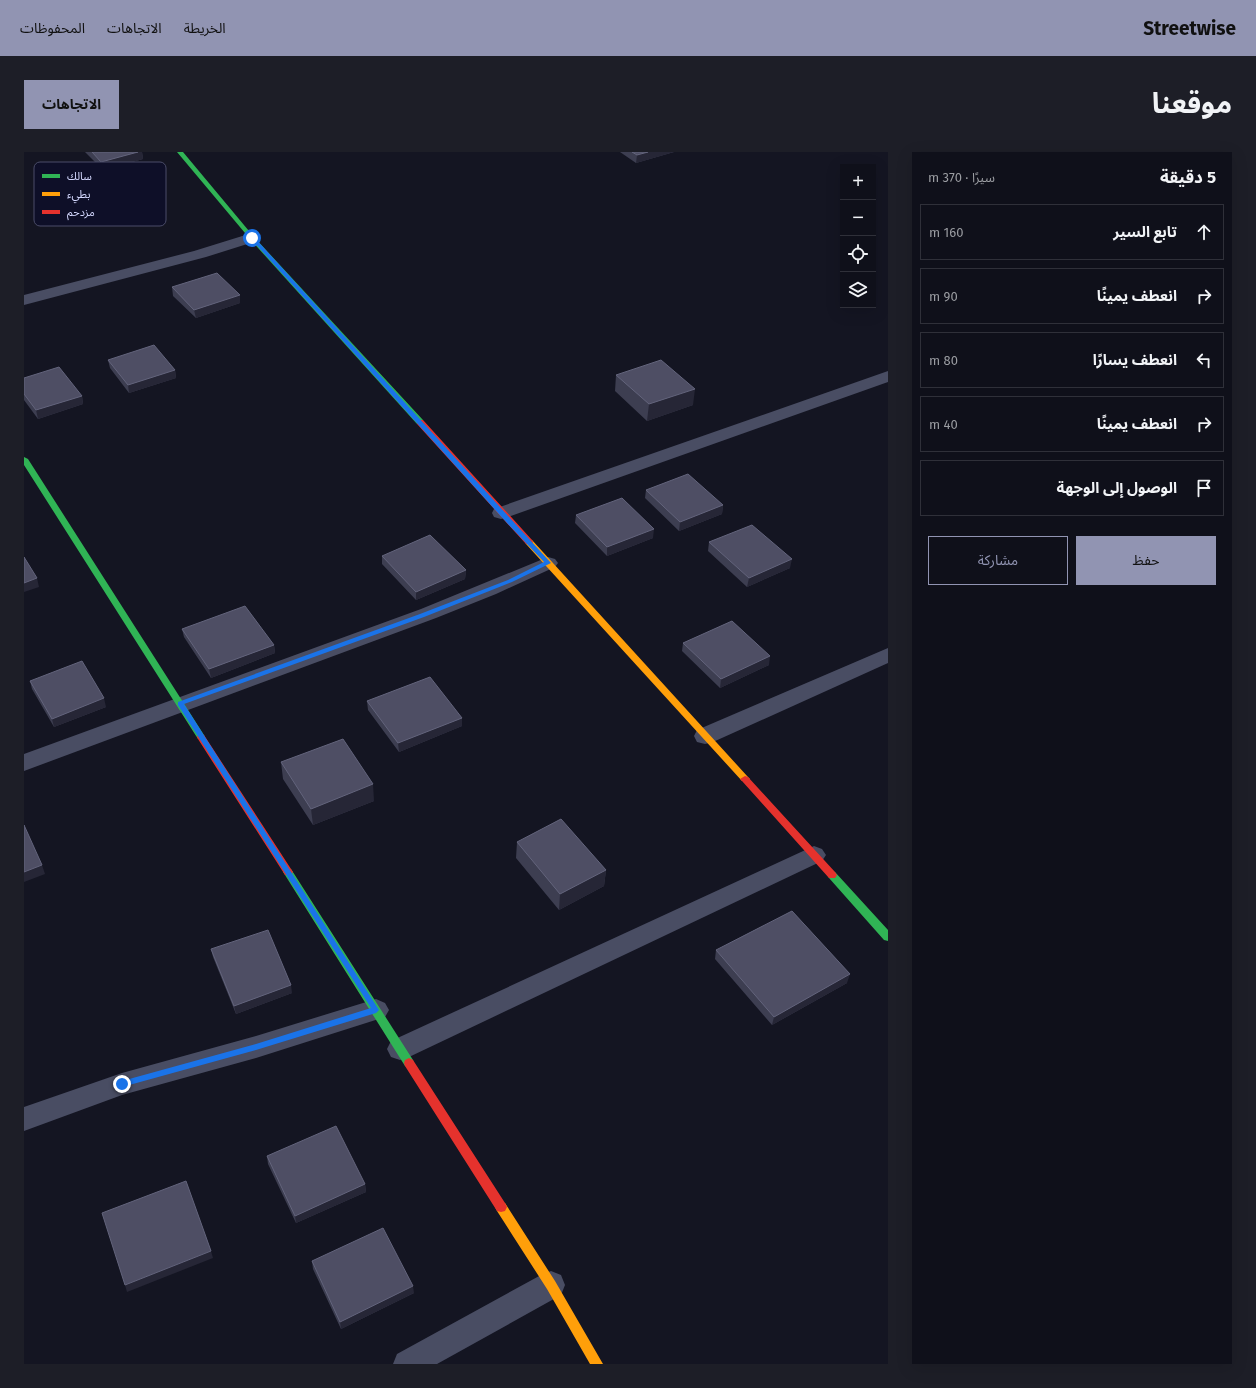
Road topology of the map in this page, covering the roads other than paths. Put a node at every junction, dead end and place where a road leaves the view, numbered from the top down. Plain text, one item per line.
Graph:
1 (180, 152) edge
2 (252, 238) junction
3 (24, 300) edge
4 (888, 376) edge
5 (24, 459) edge
6 (501, 513) junction
7 (548, 563) junction
8 (888, 656) edge
9 (180, 704) junction
10 (705, 736) junction
11 (24, 764) edge
12 (814, 855) junction
13 (888, 937) edge
14 (376, 1010) junction
15 (400, 1049) junction
16 (24, 1119) edge
17 (551, 1285) junction
18 (408, 1364) edge
19 (597, 1364) edge

1 - 2 street
2 - 3 street
2 - 6 street
4 - 6 street
5 - 9 street
6 - 7 street
7 - 9 street
7 - 10 street
8 - 10 street
9 - 11 street
9 - 14 street
10 - 12 street
12 - 13 street
12 - 15 street
14 - 15 street
14 - 16 street
15 - 17 street
17 - 18 street
17 - 19 street

